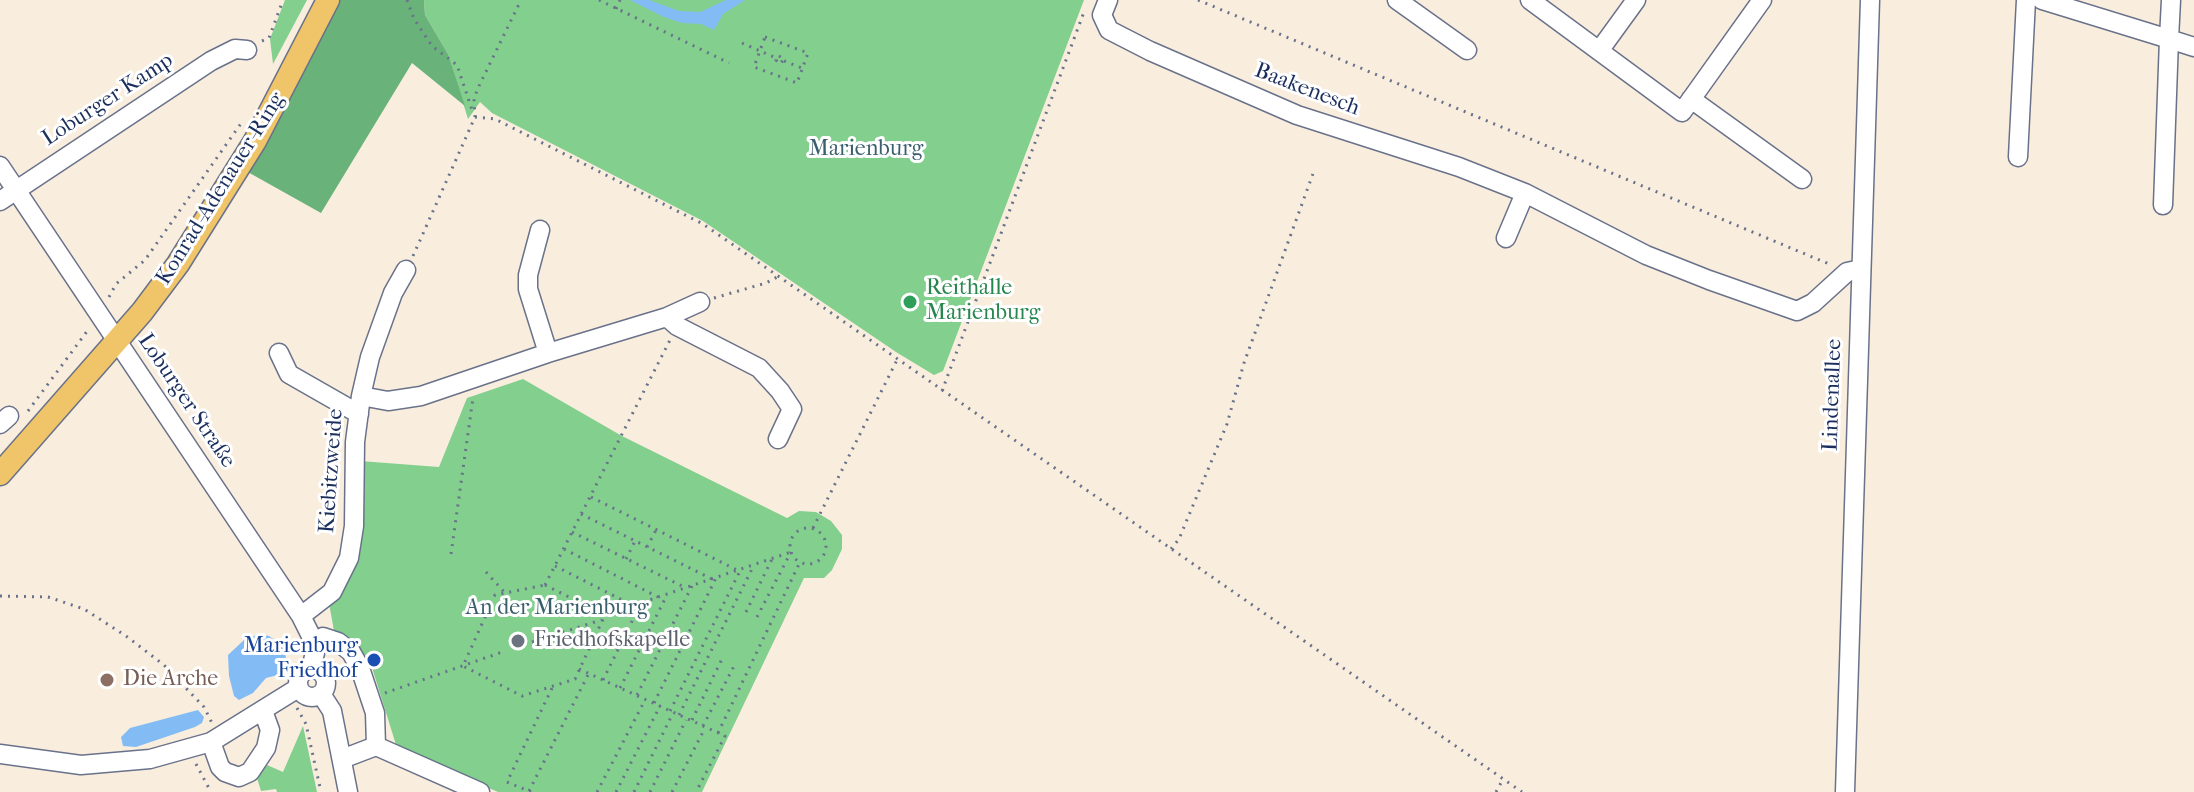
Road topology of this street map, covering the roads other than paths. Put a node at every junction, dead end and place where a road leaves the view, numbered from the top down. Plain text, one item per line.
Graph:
1 (328, 0) edge
2 (1108, 0) edge
3 (1397, 0) edge
4 (1530, 0) edge
5 (1636, 0) edge
6 (1762, 0) edge
7 (1870, 0) edge
8 (2026, 0) edge
9 (2042, 0) edge
10 (2171, 0) edge
11 (2169, 39) junction
12 (2194, 47) edge
13 (247, 50) road end
14 (1467, 50) dead end
15 (1599, 51) junction
16 (1691, 99) junction
17 (2018, 157) dead end
18 (0, 166) edge
19 (1802, 179) dead end
20 (16, 190) junction
21 (1525, 193) junction
22 (0, 201) edge
23 (2163, 205) dead end
24 (540, 230) dead end
25 (1506, 238) dead end
26 (406, 270) road end
27 (1854, 270) junction
28 (700, 302) road end
29 (1797, 311) junction
30 (672, 322) junction
31 (1792, 330) dead end
32 (117, 342) junction
33 (279, 353) dead end
34 (548, 353) junction
35 (360, 405) junction
36 (778, 439) dead end
37 (0, 474) edge
38 (301, 616) junction
39 (314, 642) junction
40 (311, 668) junction
41 (291, 693) junction
42 (321, 694) junction
43 (263, 711) junction
44 (213, 735) junction
45 (376, 746) junction
46 (0, 754) edge
47 (342, 759) junction
48 (348, 792) edge
49 (480, 792) edge
50 (1845, 792) edge

1 - 32 main road, Konrad-Adenauer-Ring
2 - 21 street, Baakenesch
3 - 14 street
4 - 15 street
5 - 15 street
6 - 16 street
7 - 27 street, Lindenallee
8 - 17 street
9 - 11 street
10 - 11 street
11 - 12 street
11 - 23 street
13 - 20 street, Loburger Kamp
15 - 16 street
16 - 19 street
18 - 20 street, Loburger Straße
20 - 22 street, Loburger Kamp
20 - 32 street, Loburger Straße
21 - 25 street
21 - 29 street, Baakenesch
24 - 34 street
26 - 35 street, Kiebitzweide
27 - 29 street
27 - 50 street, Lindenallee
28 - 30 street
29 - 31 street
30 - 34 street
30 - 36 street
32 - 37 main road, Konrad-Adenauer-Ring
32 - 38 street, Loburger Straße
33 - 35 street
34 - 35 street
35 - 38 street, Kiebitzweide
38 - 39 street, Loburger Straße
39 - 40 street
39 - 45 street
40 - 41 street
40 - 42 street
41 - 42 street
41 - 43 street
42 - 47 street
43 - 44 street
43 - 44 street
44 - 46 street
45 - 47 street
45 - 49 street
47 - 48 street

